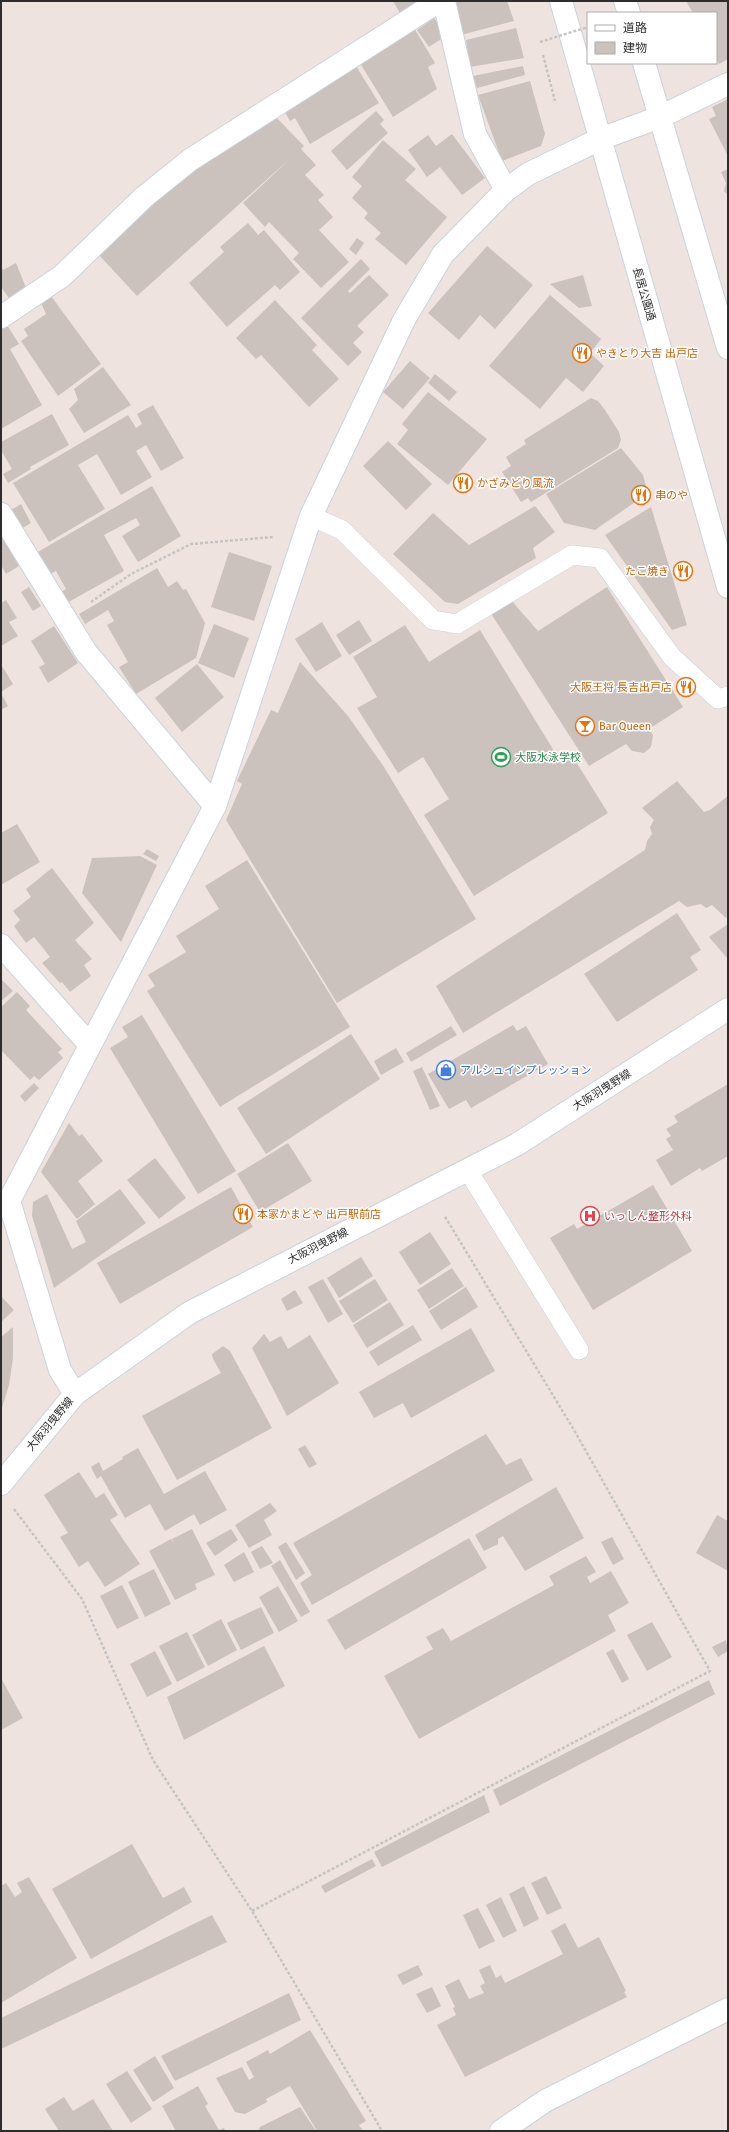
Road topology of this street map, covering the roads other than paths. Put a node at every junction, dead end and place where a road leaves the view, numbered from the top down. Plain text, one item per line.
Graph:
1 (439, 1) edge
2 (444, 1) edge
3 (561, 1) edge
4 (625, 1) edge
5 (629, 12) edge
6 (644, 64) edge
7 (728, 84) edge
8 (660, 117) junction
9 (600, 139) junction
10 (506, 190) junction
11 (1, 317) edge
12 (728, 348) edge
13 (1, 514) edge
14 (308, 525) junction
15 (728, 587) edge
16 (728, 696) edge
17 (215, 806) junction
18 (1, 945) edge
19 (728, 1010) edge
20 (90, 1045) junction
21 (467, 1169) junction
22 (5, 1201) edge
23 (579, 1350) dead end
24 (75, 1394) junction
25 (1, 1484) edge
26 (728, 2009) edge
27 (501, 2131) edge

1 - 11 street
2 - 10 street
3 - 9 street, 長居公園通
4 - 5 street
6 - 8 street
7 - 8 street
8 - 9 street
8 - 12 street
9 - 10 street
9 - 15 street, 長居公園通
10 - 14 street
13 - 17 street
14 - 16 lane
14 - 17 street
17 - 20 street
18 - 20 street
19 - 21 street, 大阪羽曳野線
20 - 22 street
21 - 23 lane
21 - 24 street, 大阪羽曳野線
22 - 24 street
24 - 25 street, 大阪羽曳野線
26 - 27 street

